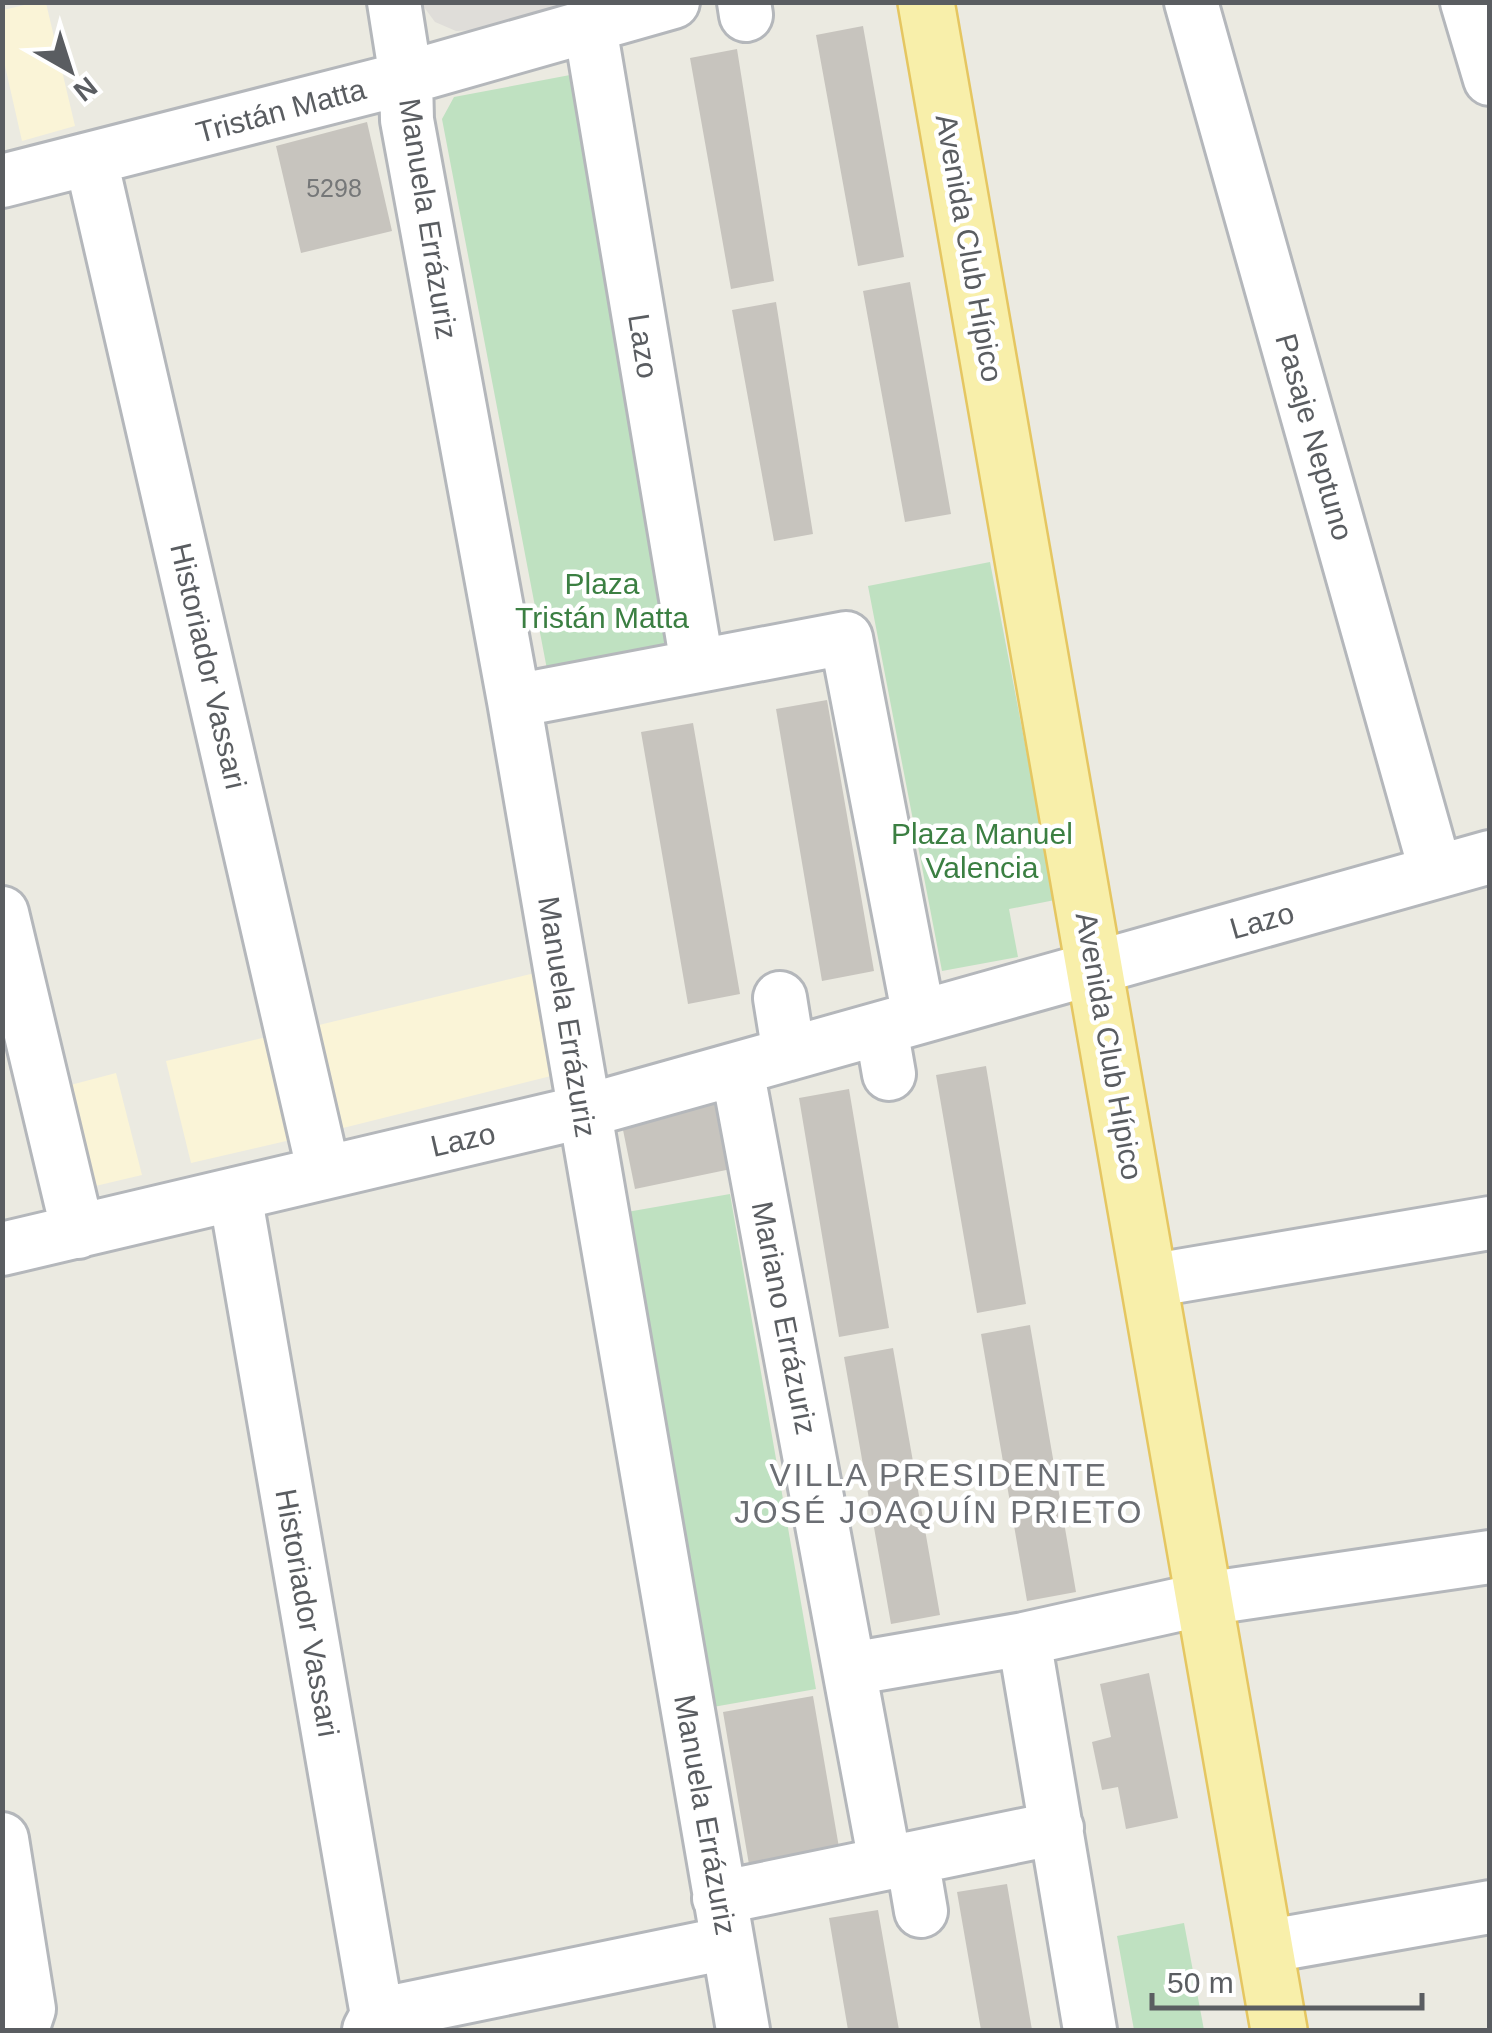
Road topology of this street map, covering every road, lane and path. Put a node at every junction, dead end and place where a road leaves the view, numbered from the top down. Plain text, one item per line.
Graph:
1 (394, 2) edge
2 (673, 2) edge
3 (926, 2) edge
4 (1191, 2) edge
5 (1468, 2) edge
6 (590, 27) junction
7 (406, 78) junction
8 (1490, 79) edge
9 (91, 160) junction
10 (2, 181) edge
11 (696, 664) junction
12 (514, 702) junction
13 (1490, 857) edge
14 (1436, 872) junction
15 (2, 913) edge
16 (1095, 968) junction
17 (780, 998) dead end
18 (896, 1040) junction
19 (789, 1054) junction
20 (738, 1068) junction
21 (582, 1112) junction
22 (324, 1173) junction
23 (235, 1194) junction
24 (1490, 1223) edge
25 (78, 1232) junction
26 (2, 1249) edge
27 (1150, 1281) junction
28 (1490, 1557) edge
29 (1204, 1599) junction
30 (1024, 1639) junction
31 (850, 1668) junction
32 (1057, 1828) junction
33 (4, 1850) edge
34 (898, 1860) junction
35 (1490, 1907) edge
36 (921, 1912) dead end
37 (723, 1920) junction
38 (1264, 1946) junction
39 (373, 2023) edge
40 (22, 2030) edge
41 (743, 2030) edge
42 (1090, 2030) edge
43 (1278, 2030) edge

1 - 7 street, Manuela Errázuriz
2 - 6 street, Tristán Matta
3 - 16 main road, Avenida Club Hípico
4 - 14 street, Pasaje Neptuno
5 - 8 street
6 - 7 street, Tristán Matta
6 - 11 street, Lazo
7 - 9 street, Tristán Matta
7 - 12 street, Manuela Errázuriz
9 - 10 street, Tristán Matta
9 - 22 street, Historiador Vassari
11 - 12 street
11 - 18 street
12 - 21 street, Manuela Errázuriz
13 - 14 street, Lazo
14 - 16 street, Lazo
15 - 25 street
16 - 18 street, Lazo
16 - 27 main road, Avenida Club Hípico
17 - 19 street
18 - 19 street, Lazo
19 - 20 street, Lazo
20 - 21 street, Lazo
20 - 31 street, Mariano Errázuriz
21 - 22 street, Lazo
21 - 37 street, Manuela Errázuriz
22 - 23 street, Lazo
23 - 25 street, Lazo
23 - 39 street, Historiador Vassari
24 - 27 street
25 - 26 street, Lazo
27 - 29 main road, Avenida Club Hípico
28 - 29 street
29 - 30 street
29 - 38 main road, Avenida Club Hípico
30 - 31 street
30 - 32 street
31 - 34 street, Mariano Errázuriz
32 - 34 street
32 - 42 street
33 - 40 street
34 - 36 street, Mariano Errázuriz
34 - 37 street
35 - 38 street
37 - 39 street
37 - 41 street, Manuela Errázuriz
38 - 43 main road, Avenida Club Hípico

